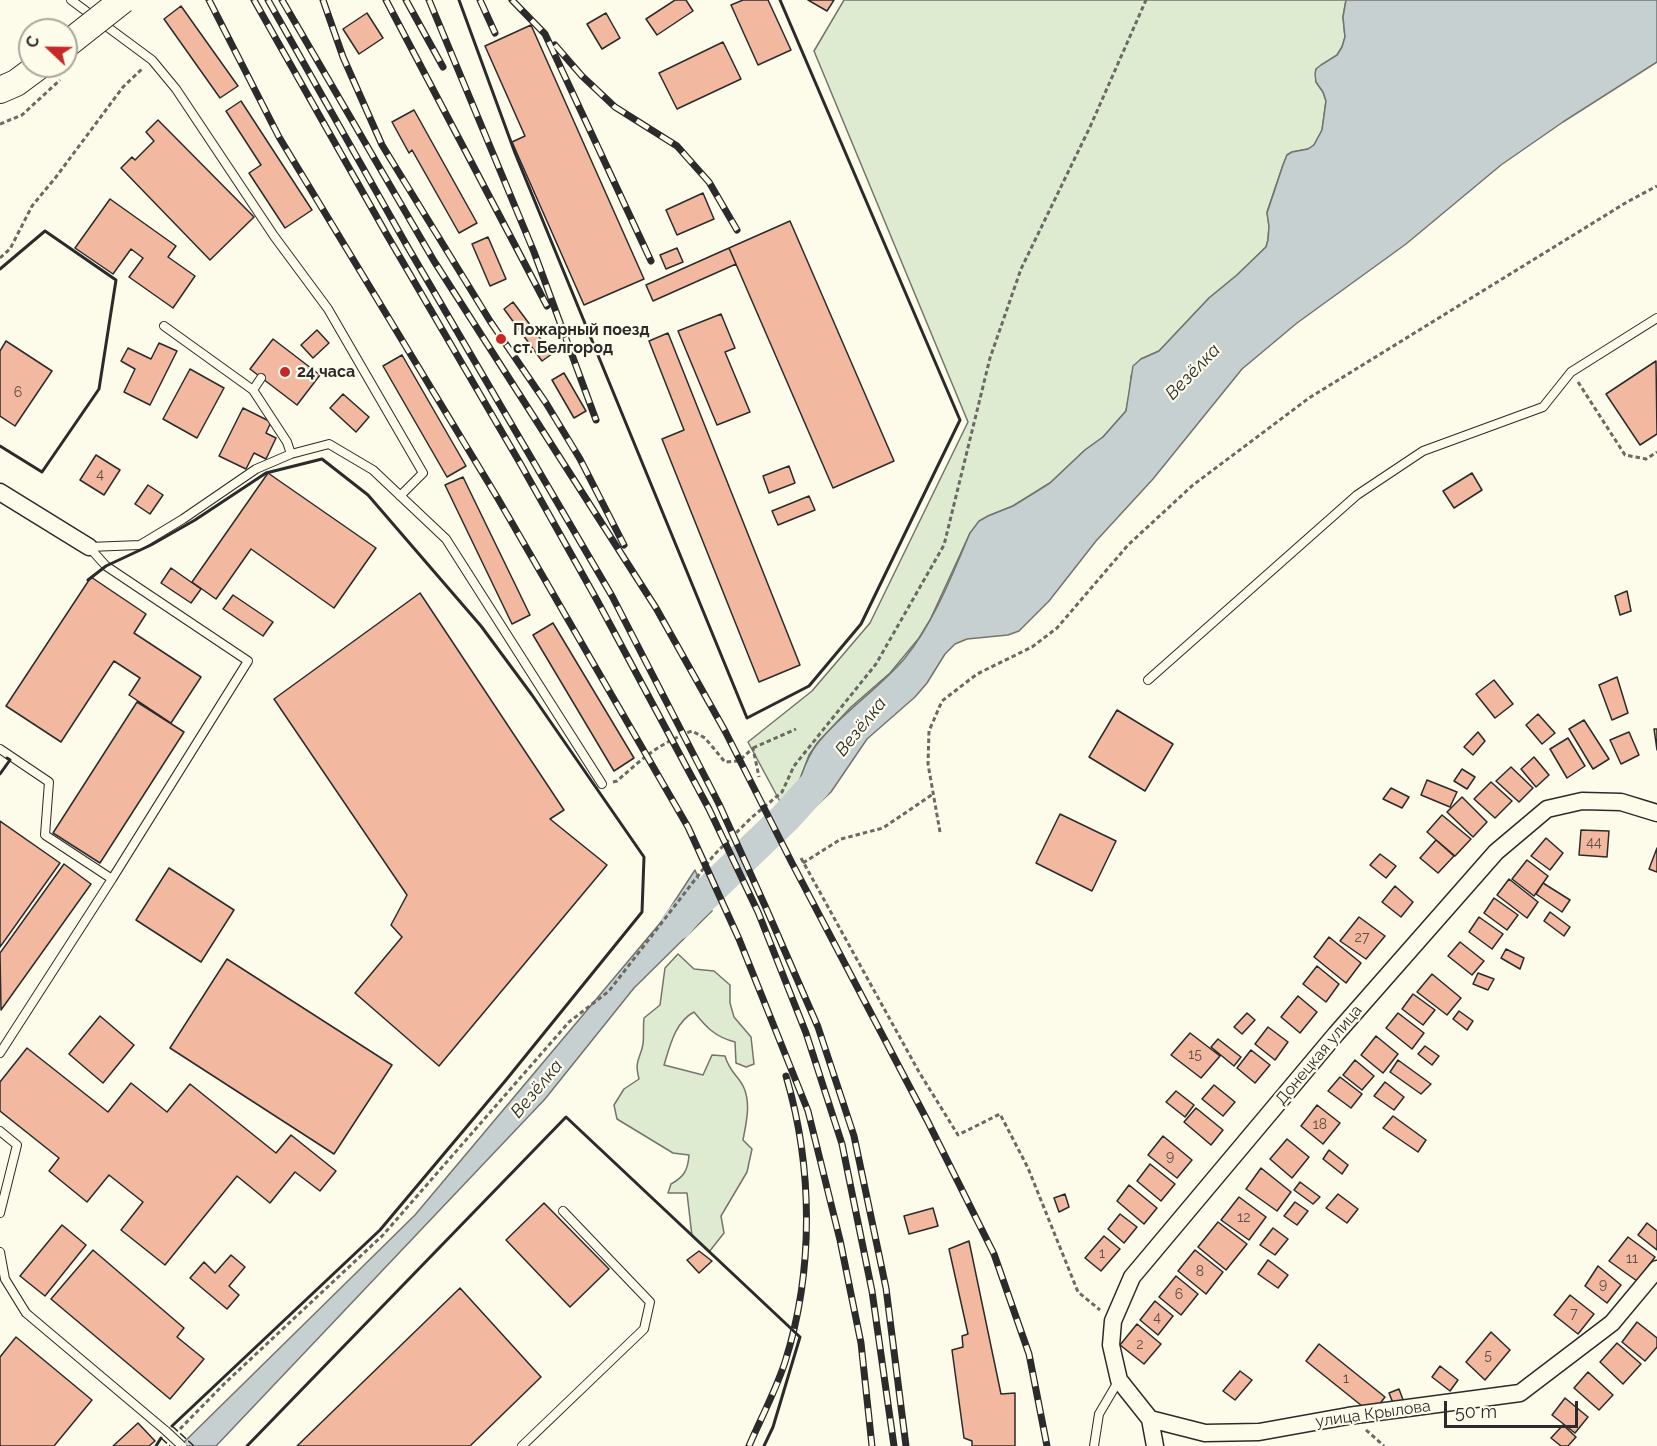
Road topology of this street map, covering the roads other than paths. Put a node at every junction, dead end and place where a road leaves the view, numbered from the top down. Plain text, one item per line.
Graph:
1 (71, 0) edge
2 (123, 0) edge
3 (78, 36) edge
4 (33, 78) edge
5 (0, 90) edge
6 (1657, 318) edge
7 (164, 326) dead end
8 (261, 378) dead end
9 (253, 390) junction
10 (291, 454) junction
11 (0, 492) edge
12 (400, 496) junction
13 (89, 547) junction
14 (1148, 680) dead end
15 (0, 749) edge
16 (602, 784) road end
17 (1657, 813) edge
18 (112, 879) junction
19 (0, 1053) edge
20 (0, 1131) edge
21 (562, 1210) dead end
22 (0, 1213) edge
23 (0, 1252) edge
24 (1657, 1269) edge
25 (1119, 1380) junction
26 (1150, 1419) junction
27 (182, 1446) edge
28 (522, 1446) edge
29 (1094, 1446) edge
30 (1155, 1446) edge

1 - 12 lane
2 - 3 main road, bridge
4 - 5 main road
6 - 14 lane
7 - 9 lane
8 - 9 lane
9 - 10 lane
10 - 12 lane
10 - 13 lane
11 - 13 street
12 - 16 lane
13 - 18 lane
15 - 18 lane
17 - 25 street, Донецкая улица
18 - 19 lane
20 - 22 lane
21 - 28 lane
23 - 27 lane, bridge
24 - 26 street, улица Крылова
25 - 26 street, Донецкая улица
25 - 29 lane
26 - 30 street

